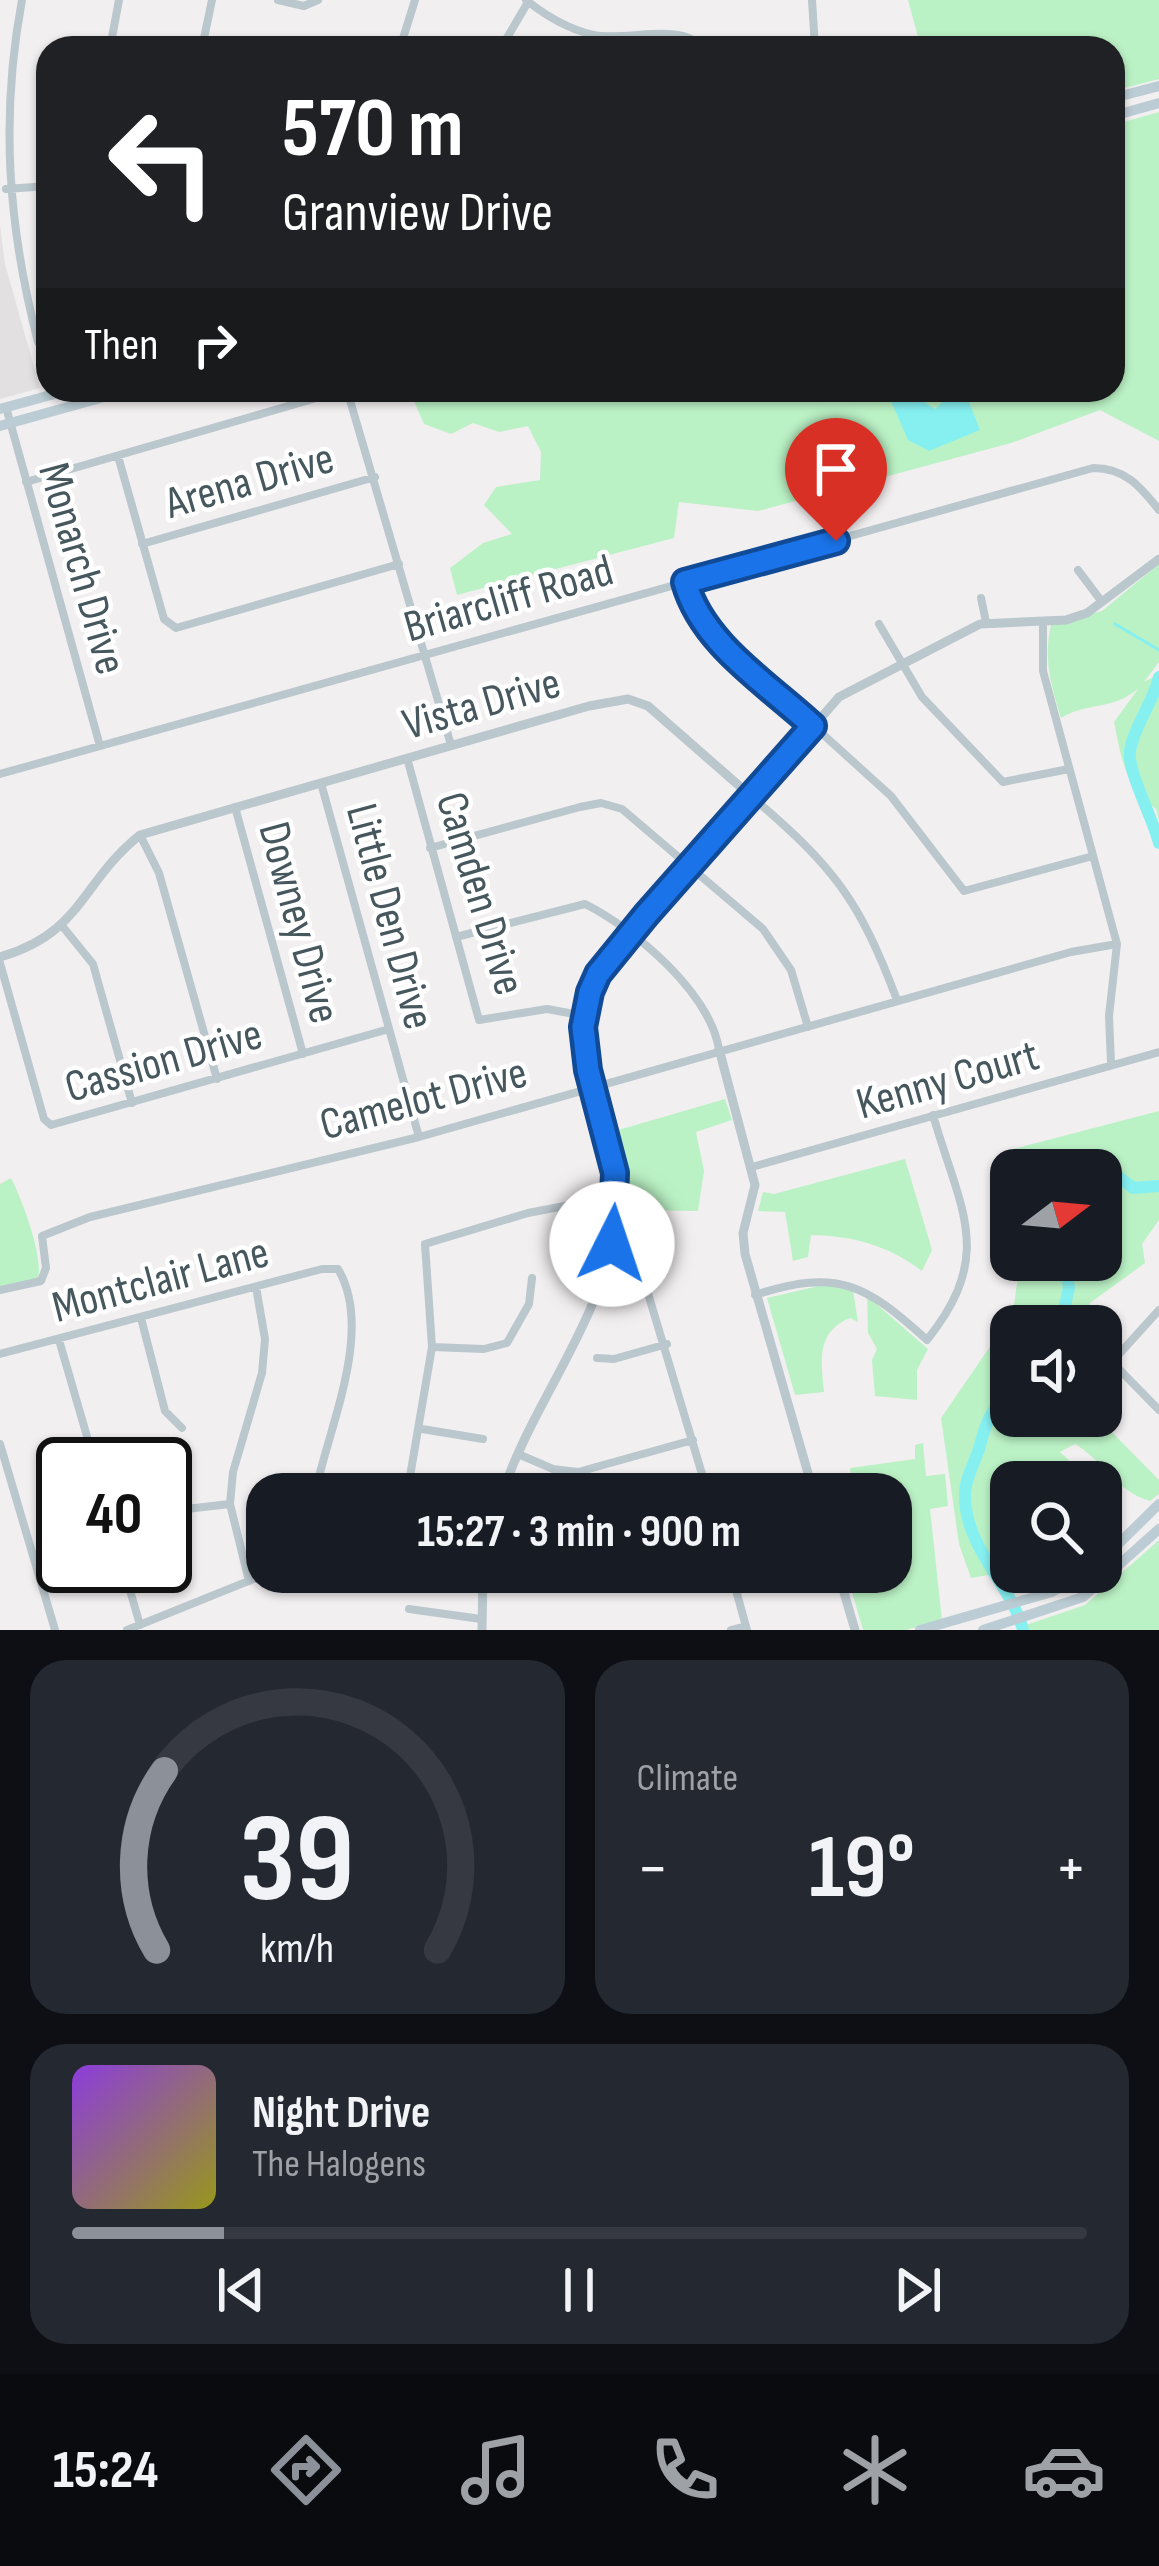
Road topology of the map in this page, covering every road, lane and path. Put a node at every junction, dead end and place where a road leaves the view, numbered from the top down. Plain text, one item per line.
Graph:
1 (22, 0) edge
2 (119, 0) edge
3 (212, 0) edge
4 (278, 0) edge
5 (318, 0) edge
6 (415, 0) edge
7 (812, 0) edge
8 (527, 1) edge
9 (112, 36) edge
10 (204, 36) edge
11 (404, 36) edge
12 (508, 36) edge
13 (603, 36) edge
14 (632, 36) edge
15 (686, 36) edge
16 (814, 36) edge
17 (1159, 86) edge
18 (1125, 95) edge
19 (1159, 103) edge
20 (1125, 113) edge
21 (36, 186) edge
22 (6, 189) junction
23 (36, 311) edge
24 (36, 399) edge
25 (87, 402) edge
26 (304, 402) edge
27 (349, 402) edge
28 (3, 408) edge
29 (5, 425) edge
30 (118, 456) junction
31 (375, 477) junction
32 (26, 482) junction
33 (1159, 510) edge
34 (142, 544) junction
35 (1159, 559) edge
36 (399, 564) junction
37 (1078, 570) dead end
38 (685, 582) junction
39 (981, 598) dead end
40 (1102, 602) junction
41 (1043, 621) junction
42 (986, 622) junction
43 (879, 624) dead end
44 (424, 655) junction
45 (900, 661) junction
46 (813, 726) junction
47 (100, 746) junction
48 (451, 746) junction
49 (407, 758) junction
50 (1069, 769) junction
51 (0, 774) edge
52 (321, 783) junction
53 (752, 797) junction
54 (235, 806) junction
55 (140, 835) junction
56 (430, 848) junction
57 (1093, 856) junction
58 (690, 866) junction
59 (63, 927) junction
60 (628, 936) junction
61 (456, 937) junction
62 (1117, 944) junction
63 (0, 960) edge
64 (897, 1000) junction
65 (585, 1016) junction
66 (808, 1027) junction
67 (389, 1029) junction
68 (719, 1048) junction
69 (1159, 1052) edge
70 (303, 1054) junction
71 (1111, 1064) junction
72 (217, 1079) junction
73 (593, 1086) junction
74 (132, 1103) junction
75 (933, 1115) junction
76 (418, 1137) junction
77 (752, 1167) junction
78 (617, 1196) junction
79 (638, 1260) dead end
80 (532, 1278) dead end
81 (256, 1287) junction
82 (0, 1290) edge
83 (755, 1295) junction
84 (1159, 1310) edge
85 (141, 1318) junction
86 (59, 1340) junction
87 (667, 1344) junction
88 (432, 1347) junction
89 (0, 1354) edge
90 (596, 1358) dead end
91 (1159, 1410) edge
92 (182, 1428) dead end
93 (422, 1429) junction
94 (86, 1437) edge
95 (483, 1439) dead end
96 (693, 1440) junction
97 (0, 1444) edge
98 (518, 1454) junction
99 (320, 1473) edge
100 (412, 1473) edge
101 (510, 1473) edge
102 (702, 1473) edge
103 (808, 1473) edge
104 (230, 1504) junction
105 (1159, 1504) edge
106 (192, 1508) edge
107 (1159, 1529) edge
108 (1122, 1540) edge
109 (246, 1569) edge
110 (246, 1582) edge
111 (131, 1593) edge
112 (483, 1593) edge
113 (737, 1593) edge
114 (844, 1593) edge
115 (1046, 1593) edge
116 (409, 1609) dead end
117 (482, 1624) edge
118 (140, 1625) junction
119 (747, 1628) edge
120 (986, 1629) edge
121 (55, 1630) edge
122 (127, 1630) edge
123 (731, 1630) edge
124 (855, 1630) edge
125 (920, 1630) edge

1 - 22 street
2 - 9 street
3 - 10 street
4 - 5 street
6 - 11 street
7 - 16 street
8 - 12 street
8 - 13 street
14 - 15 street
17 - 18 main road
19 - 20 main road
21 - 22 street
22 - 23 street
24 - 28 main road
25 - 29 main road
26 - 30 street
27 - 31 street
28 - 29 street, Monarch Drive
29 - 32 street, Monarch Drive
30 - 32 street
30 - 34 street
31 - 34 street, Arena Drive
31 - 36 street
32 - 47 street, Monarch Drive
33 - 38 street, Briarcliff Road
34 - 36 street
35 - 40 street
36 - 44 street
37 - 40 street
38 - 44 street, Briarcliff Road
38 - 46 street
39 - 42 street
40 - 41 street
41 - 42 street
41 - 50 street
42 - 45 street
43 - 45 street
44 - 47 street, Briarcliff Road
44 - 48 street
45 - 46 street
45 - 50 street
46 - 53 street
46 - 57 street
47 - 51 street, Briarcliff Road
48 - 49 street, Vista Drive
48 - 53 street, Vista Drive
49 - 52 street, Vista Drive
49 - 56 street, Camden Drive
50 - 57 street
52 - 54 street, Vista Drive
52 - 67 street, Little Den Drive
53 - 58 street
53 - 64 street, Vista Drive
54 - 55 street, Vista Drive
54 - 70 street, Downey Drive
55 - 59 street, Vista Drive
55 - 72 street
56 - 58 street
56 - 61 street, Camden Drive
57 - 62 street
58 - 60 street
58 - 66 street
59 - 63 street, Vista Drive
59 - 74 street
60 - 61 street
60 - 65 street
60 - 68 street
61 - 65 street, Camden Drive
62 - 64 street, Camelot Drive
62 - 71 street
63 - 74 street, Cassion Drive
64 - 66 street, Camelot Drive
65 - 73 street
66 - 68 street, Camelot Drive
67 - 70 street, Cassion Drive
67 - 76 street, Little Den Drive
68 - 73 street, Camelot Drive
68 - 77 street
69 - 71 street, Kenny Court
70 - 72 street, Cassion Drive
71 - 75 street, Kenny Court
72 - 74 street, Cassion Drive
73 - 76 street, Camelot Drive
73 - 78 street
75 - 77 street, Kenny Court
75 - 83 street
76 - 82 street, Camelot Drive
77 - 83 street
78 - 88 street
78 - 98 street
79 - 87 street
80 - 88 street
81 - 85 street, Montclair Lane
81 - 99 street, Montclair Lane
81 - 104 street
83 - 103 street
84 - 91 street
85 - 86 street, Montclair Lane
85 - 92 street
86 - 89 street, Montclair Lane
86 - 94 street
87 - 90 street
87 - 96 street
88 - 93 street
93 - 95 street
93 - 100 street
96 - 98 street
96 - 102 street
97 - 121 street
98 - 101 street
104 - 106 street
104 - 109 street
105 - 108 main road
107 - 120 main road
110 - 118 street
111 - 118 street
112 - 117 street
113 - 119 street
114 - 124 street
115 - 125 main road
116 - 117 street
118 - 122 street
119 - 123 street

